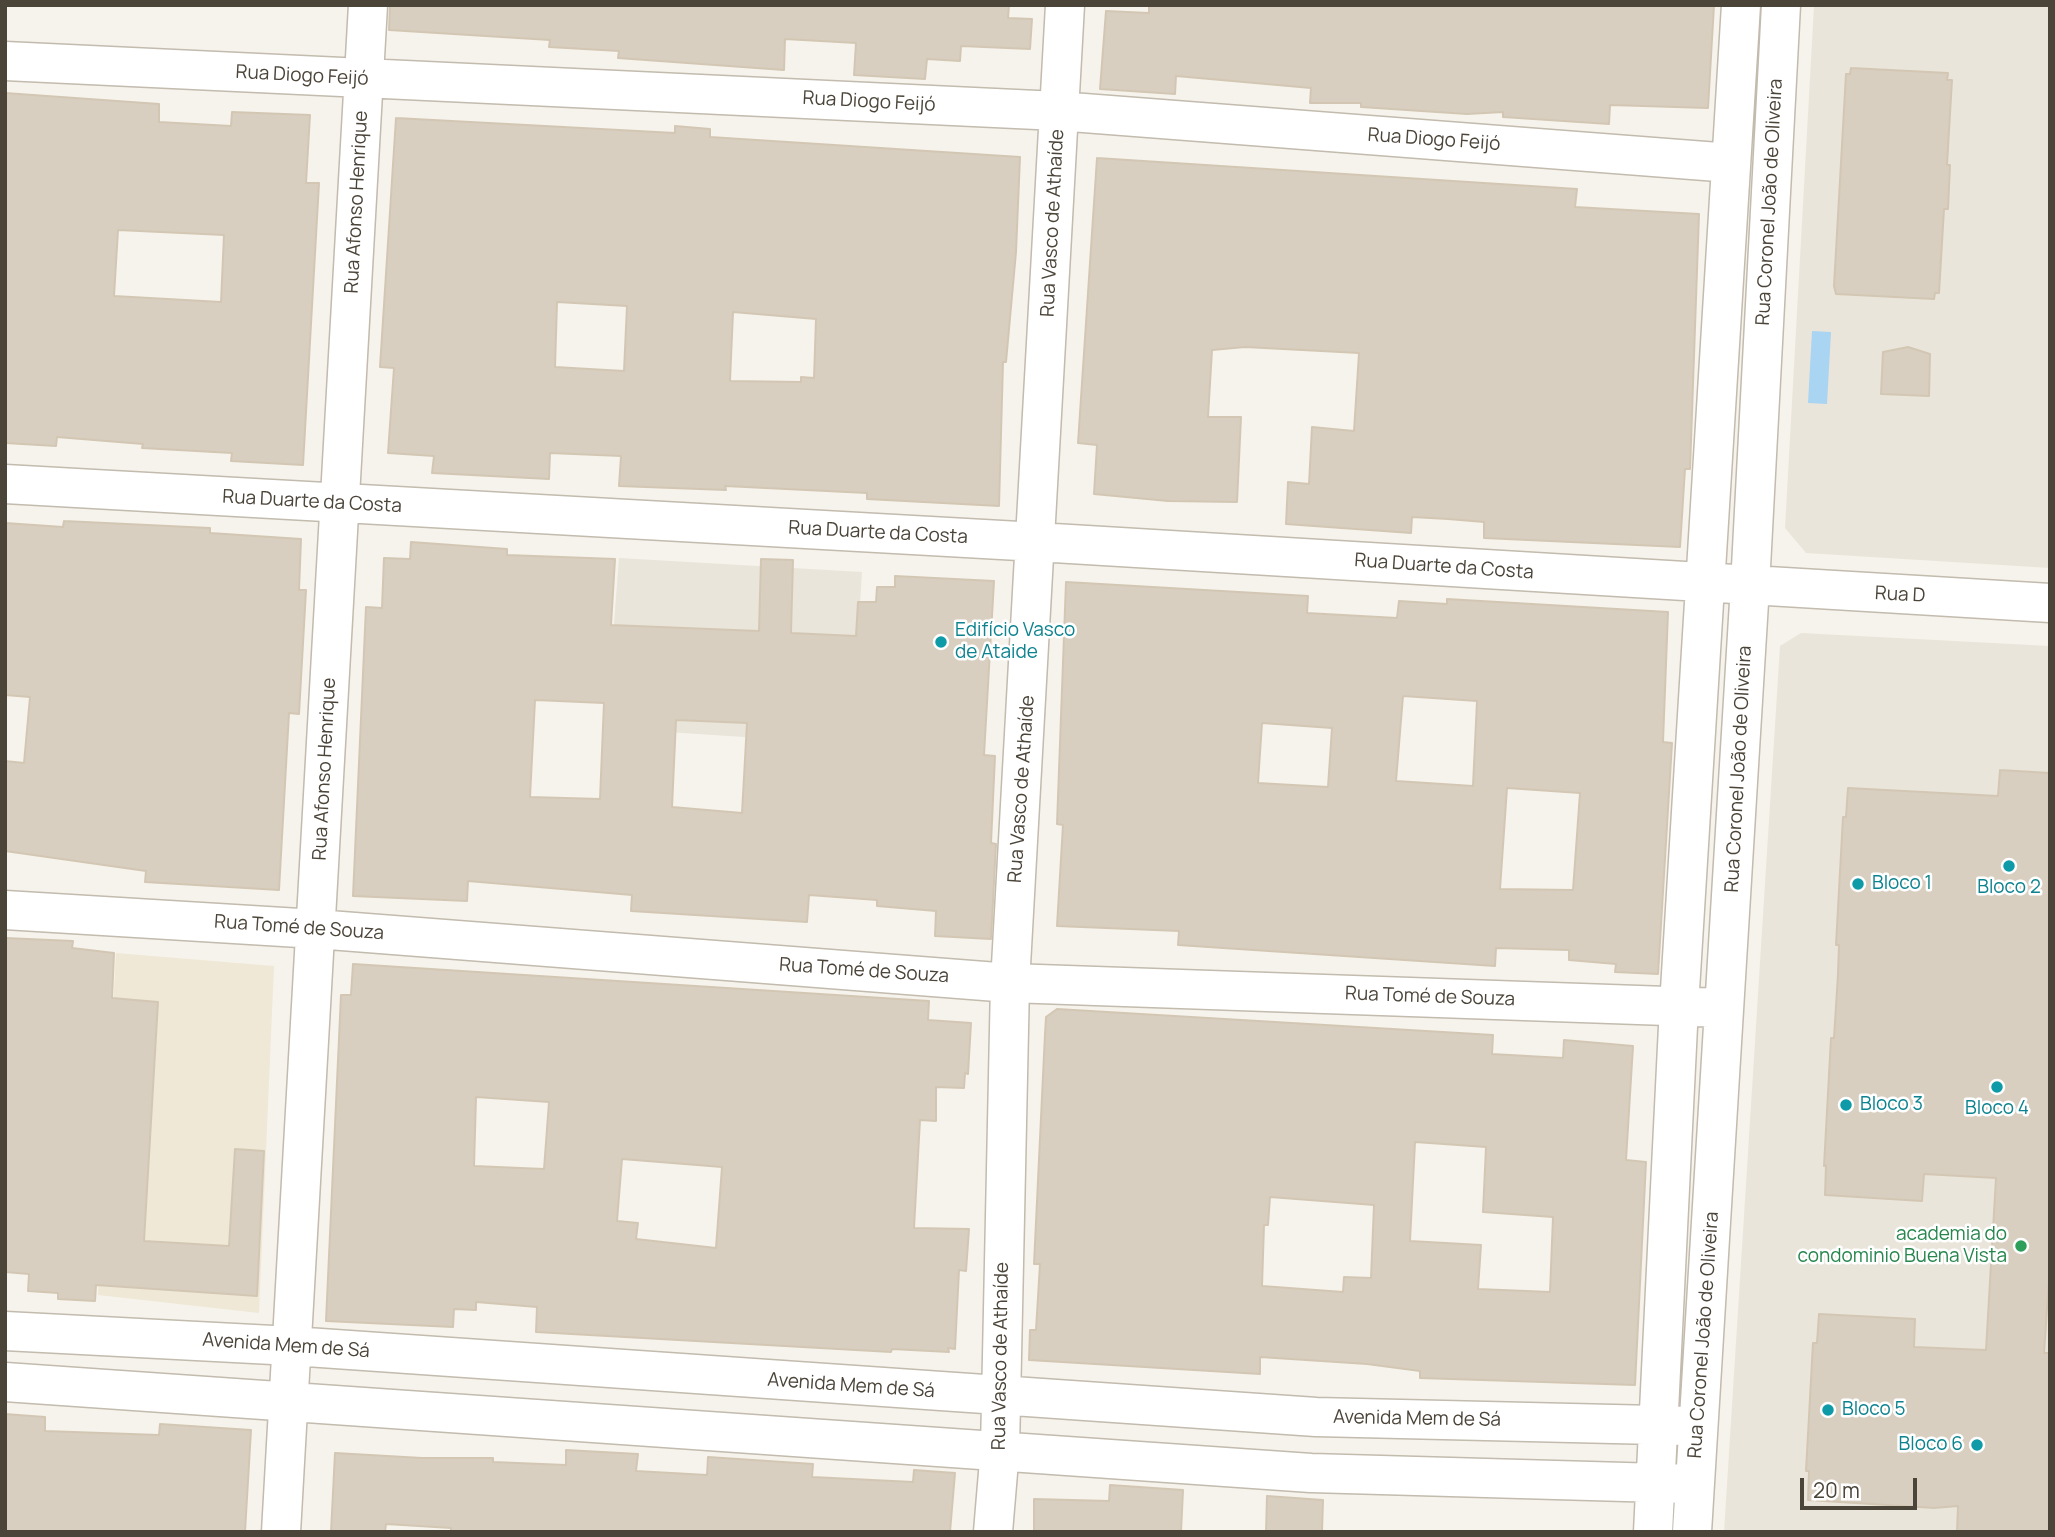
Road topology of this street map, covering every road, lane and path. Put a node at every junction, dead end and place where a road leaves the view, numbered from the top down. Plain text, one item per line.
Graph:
1 (368, 5) edge
2 (1065, 5) edge
3 (1741, 5) edge
4 (1781, 5) edge
5 (5, 61) edge
6 (364, 79) junction
7 (1058, 111) junction
8 (1731, 163) junction
9 (5, 484) edge
10 (340, 503) junction
11 (1037, 542) junction
12 (1706, 583) junction
13 (1750, 586) junction
14 (2050, 603) edge
15 (5, 911) edge
16 (316, 929) junction
17 (1010, 983) junction
18 (1679, 1006) junction
19 (1724, 1008) junction
20 (5, 1331) edge
21 (292, 1346) junction
22 (621, 1369) junction
23 (5, 1382) edge
24 (1001, 1396) junction
25 (289, 1403) junction
26 (1316, 1417) junction
27 (619, 1424) junction
28 (1659, 1424) junction
29 (1698, 1426) junction
30 (1000, 1449) junction
31 (1311, 1473) junction
32 (1655, 1482) junction
33 (1695, 1485) junction
34 (281, 1532) edge
35 (993, 1532) edge
36 (1653, 1532) edge
37 (1692, 1532) edge

1 - 6 street, Rua Afonso Henrique
2 - 7 street, Rua Vasco de Athaíde
3 - 8 street, Rua Coronel João de Oliveira
4 - 13 street, Rua Coronel João de Oliveira
5 - 6 street, Rua Diogo Feijó
6 - 7 street, Rua Diogo Feijó
6 - 10 street, Rua Afonso Henrique
7 - 8 street, Rua Diogo Feijó
7 - 11 street, Rua Vasco de Athaíde
8 - 12 street, Rua Coronel João de Oliveira
9 - 10 street, Rua Duarte da Costa
10 - 11 street, Rua Duarte da Costa
10 - 16 street, Rua Afonso Henrique
11 - 12 street, Rua Duarte da Costa
11 - 17 street, Rua Vasco de Athaíde
12 - 13 street, Rua Duarte da Costa
12 - 18 street, Rua Coronel João de Oliveira
13 - 14 street, Rua D
13 - 19 street, Rua Coronel João de Oliveira
15 - 16 street, Rua Tomé de Souza
16 - 17 street, Rua Tomé de Souza
16 - 21 street, Rua Afonso Henrique
17 - 18 street, Rua Tomé de Souza
17 - 24 street, Rua Vasco de Athaíde
18 - 19 street, Rua Tomé de Souza
18 - 28 street, Rua Coronel João de Oliveira
19 - 29 street, Rua Coronel João de Oliveira
20 - 21 street, Avenida Mem de Sá
21 - 22 street, Avenida Mem de Sá
21 - 25 street, Rua Afonso Henrique
22 - 24 street, Avenida Mem de Sá
22 - 27 street
23 - 25 street
24 - 26 street, Avenida Mem de Sá
24 - 30 street, Rua Vasco de Athaíde
25 - 27 street
25 - 34 street, Rua Afonso Henrique
26 - 28 street, Avenida Mem de Sá
26 - 31 street
27 - 30 street
28 - 29 street, Avenida Mem de Sá
28 - 32 street, Rua Coronel João de Oliveira
29 - 33 street, Rua Coronel João de Oliveira
30 - 31 street
30 - 35 street, Rua Vasco de Athaíde
31 - 32 street
32 - 33 street
32 - 36 street, Rua Coronel João de Oliveira
33 - 37 street, Rua Coronel João de Oliveira

